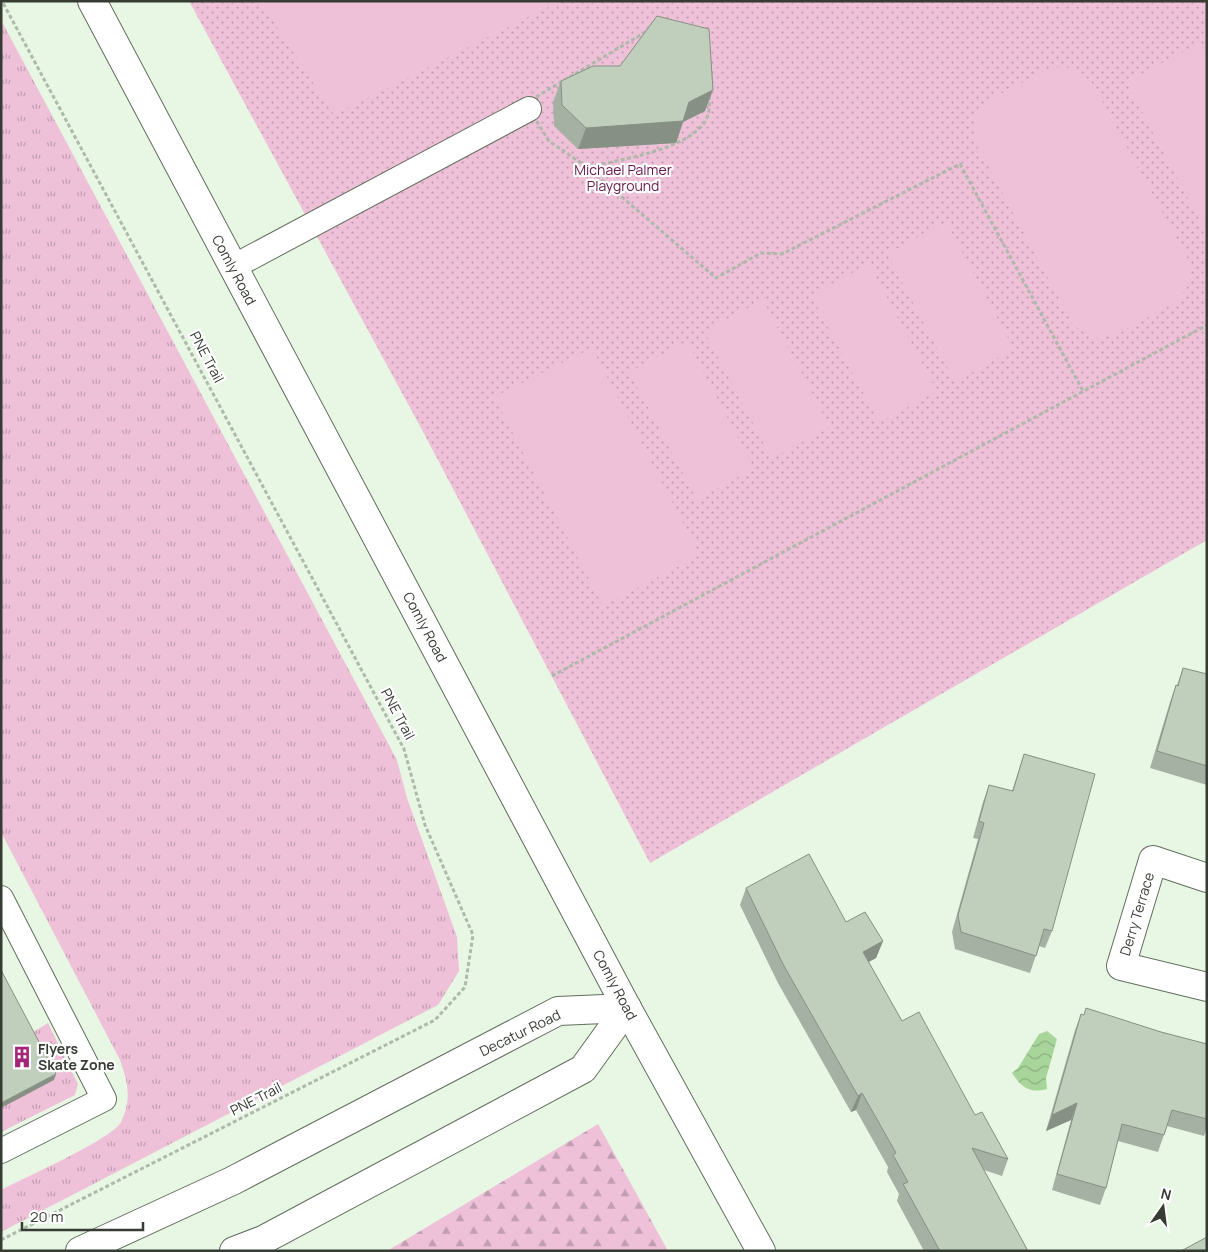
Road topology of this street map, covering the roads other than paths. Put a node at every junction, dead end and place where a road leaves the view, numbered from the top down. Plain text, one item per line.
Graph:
1 (92, 1) edge
2 (529, 110) road end
3 (233, 267) junction
4 (1207, 878) edge
5 (1, 898) edge
6 (1207, 987) edge
7 (627, 1008) junction
8 (1, 1151) edge
9 (240, 1250) edge
10 (80, 1251) edge
11 (761, 1251) edge

1 - 3 street, Comly Road
2 - 3 lane
3 - 7 street, Comly Road
4 - 6 street, Derry Terrace
5 - 8 lane
7 - 9 street
7 - 10 street, Decatur Road
7 - 11 street, Comly Road

